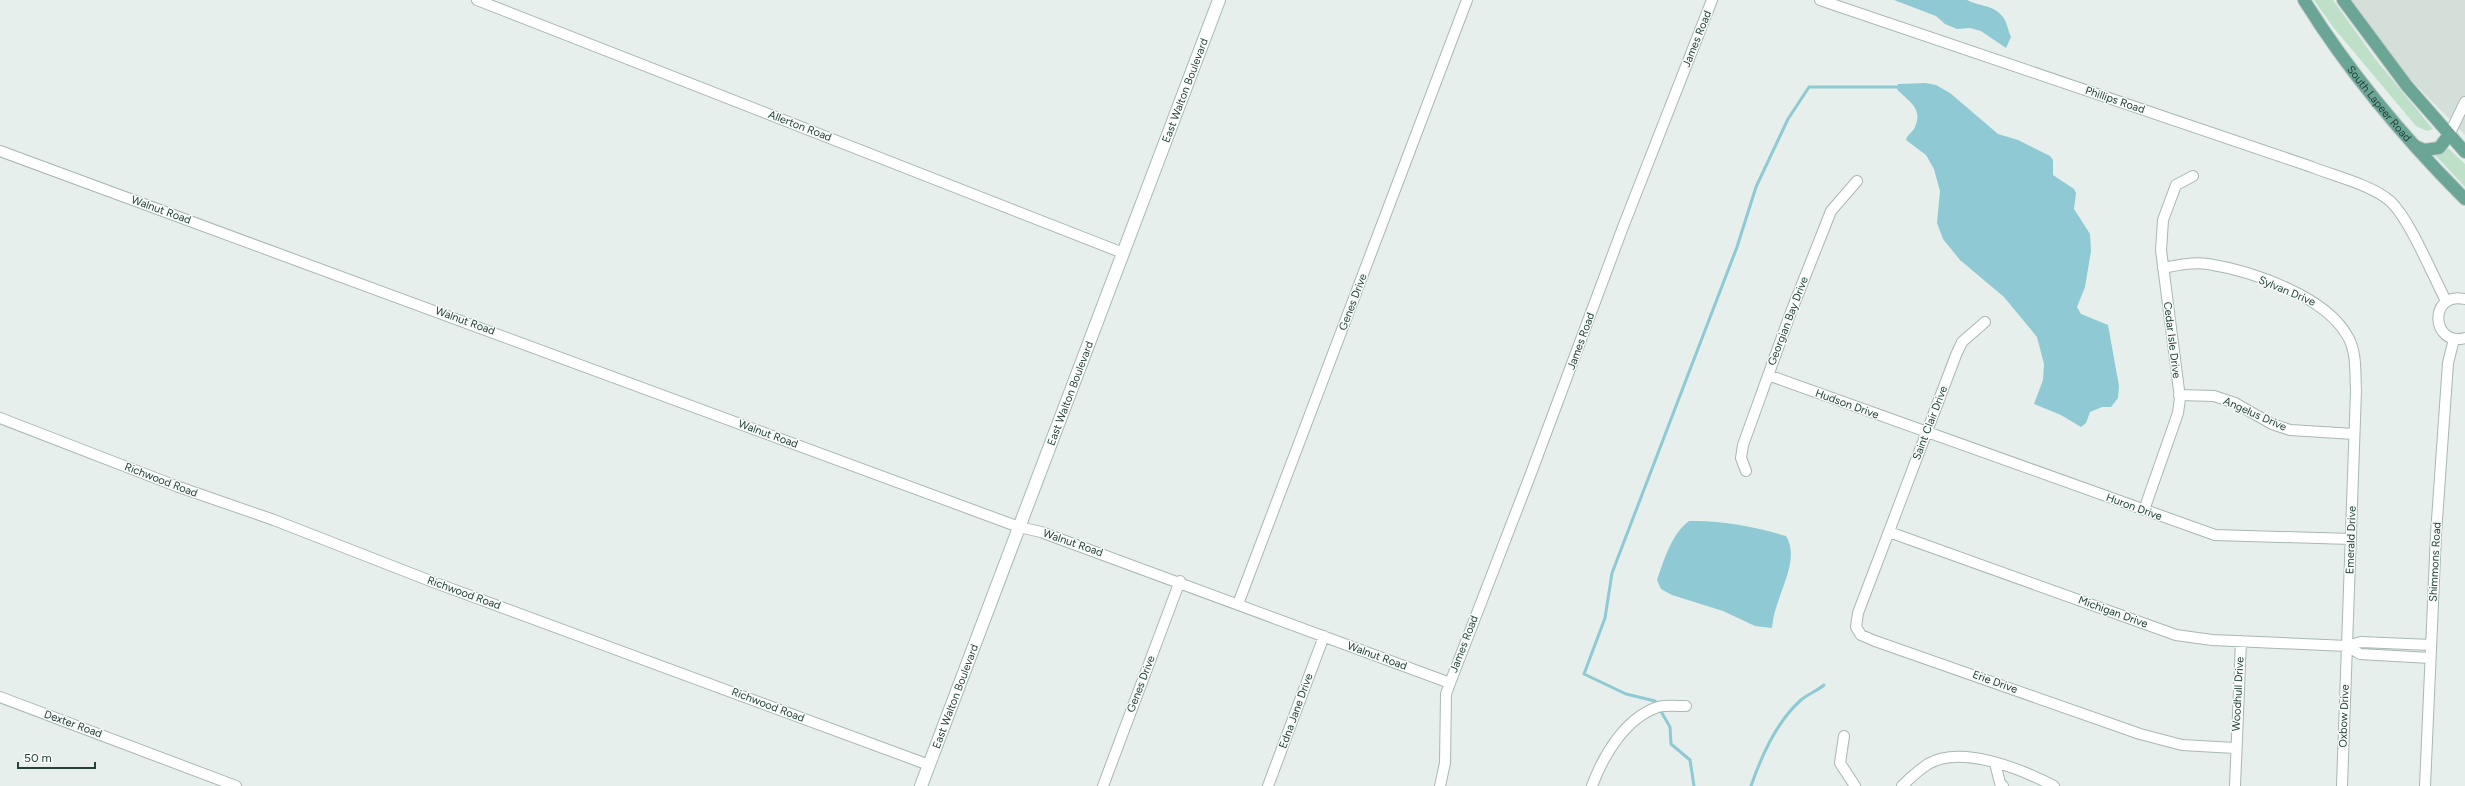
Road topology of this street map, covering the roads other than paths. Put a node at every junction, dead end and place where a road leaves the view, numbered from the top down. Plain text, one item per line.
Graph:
1 (477, 0) edge
2 (1219, 0) edge
3 (1467, 0) edge
4 (1712, 0) edge
5 (1820, 0) edge
6 (2304, 0) edge
7 (2343, 0) edge
8 (2465, 102) edge
9 (2449, 136) junction
10 (2415, 146) junction
11 (0, 151) edge
12 (2465, 152) edge
13 (2193, 176) dead end
14 (1857, 181) dead end
15 (2465, 199) edge
16 (1123, 253) junction
17 (2163, 268) junction
18 (2465, 299) edge
19 (2446, 301) junction
20 (1985, 322) dead end
21 (2465, 338) edge
22 (2454, 339) junction
23 (1768, 375) junction
24 (2179, 395) junction
25 (0, 418) edge
26 (1926, 432) junction
27 (2354, 434) junction
28 (1746, 471) dead end
29 (2144, 510) junction
30 (1019, 527) junction
31 (1889, 532) junction
32 (2351, 539) junction
33 (1180, 581) junction
34 (1238, 604) junction
35 (1324, 636) junction
36 (2241, 641) junction
37 (2431, 645) junction
38 (2347, 646) junction
39 (2430, 658) junction
40 (1450, 683) junction
41 (0, 697) edge
42 (1686, 706) dead end
43 (1844, 736) dead end
44 (2235, 748) junction
45 (1995, 763) junction
46 (930, 765) junction
47 (1441, 781) edge
48 (236, 786) edge
49 (921, 786) edge
50 (1102, 786) edge
51 (1268, 786) edge
52 (1592, 786) edge
53 (1855, 786) edge
54 (1902, 786) edge
55 (2003, 786) edge
56 (2054, 786) edge
57 (2235, 786) edge
58 (2342, 786) edge
59 (2425, 786) edge

1 - 16 street, Allerton Road
2 - 16 main road, East Walton Boulevard
3 - 34 street, Genes Drive
4 - 40 street, James Road
5 - 19 street, Phillips Road
6 - 10 main road, South Lapeer Road
7 - 9 main road
8 - 9 street
9 - 10 main road
9 - 12 main road
10 - 15 main road, South Lapeer Road
11 - 30 street, Walnut Road
13 - 17 street, Cedar Isle Drive
14 - 23 street, Georgian Bay Drive
16 - 30 main road, East Walton Boulevard
17 - 24 street, Cedar Isle Drive
17 - 27 street, Sylvan Drive
18 - 19 street
19 - 22 street
20 - 26 street, Saint Clair Drive
21 - 22 street
22 - 37 street, Shimmons Road
23 - 26 street, Hudson Drive
23 - 28 street, Georgian Bay Drive
24 - 27 street, Angelus Drive
24 - 29 street, Cedar Isle Drive
25 - 46 street, Richwood Road
26 - 29 street, Huron Drive
26 - 31 street, Saint Clair Drive
27 - 32 street, Emerald Drive
29 - 32 street, Huron Drive
30 - 33 street, Walnut Road
30 - 46 main road, East Walton Boulevard
31 - 36 street, Michigan Drive
31 - 44 street, Erie Drive
32 - 38 street, Emerald Drive
33 - 34 street, Walnut Road
33 - 50 street, Genes Drive
34 - 35 street, Walnut Road
35 - 40 street, Walnut Road
35 - 51 street, Edna Jane Drive
36 - 38 street, Michigan Drive
36 - 44 street, Woodhull Drive
37 - 38 street, Michigan Drive
37 - 39 street, Shimmons Road
38 - 39 street, Michigan Drive
38 - 58 street, Oxbow Drive
39 - 59 street, Shimmons Road
40 - 47 street
41 - 48 street, Dexter Road
42 - 52 street
43 - 53 street
44 - 57 street
45 - 54 street
45 - 55 street
45 - 56 street
46 - 49 main road, East Walton Boulevard

